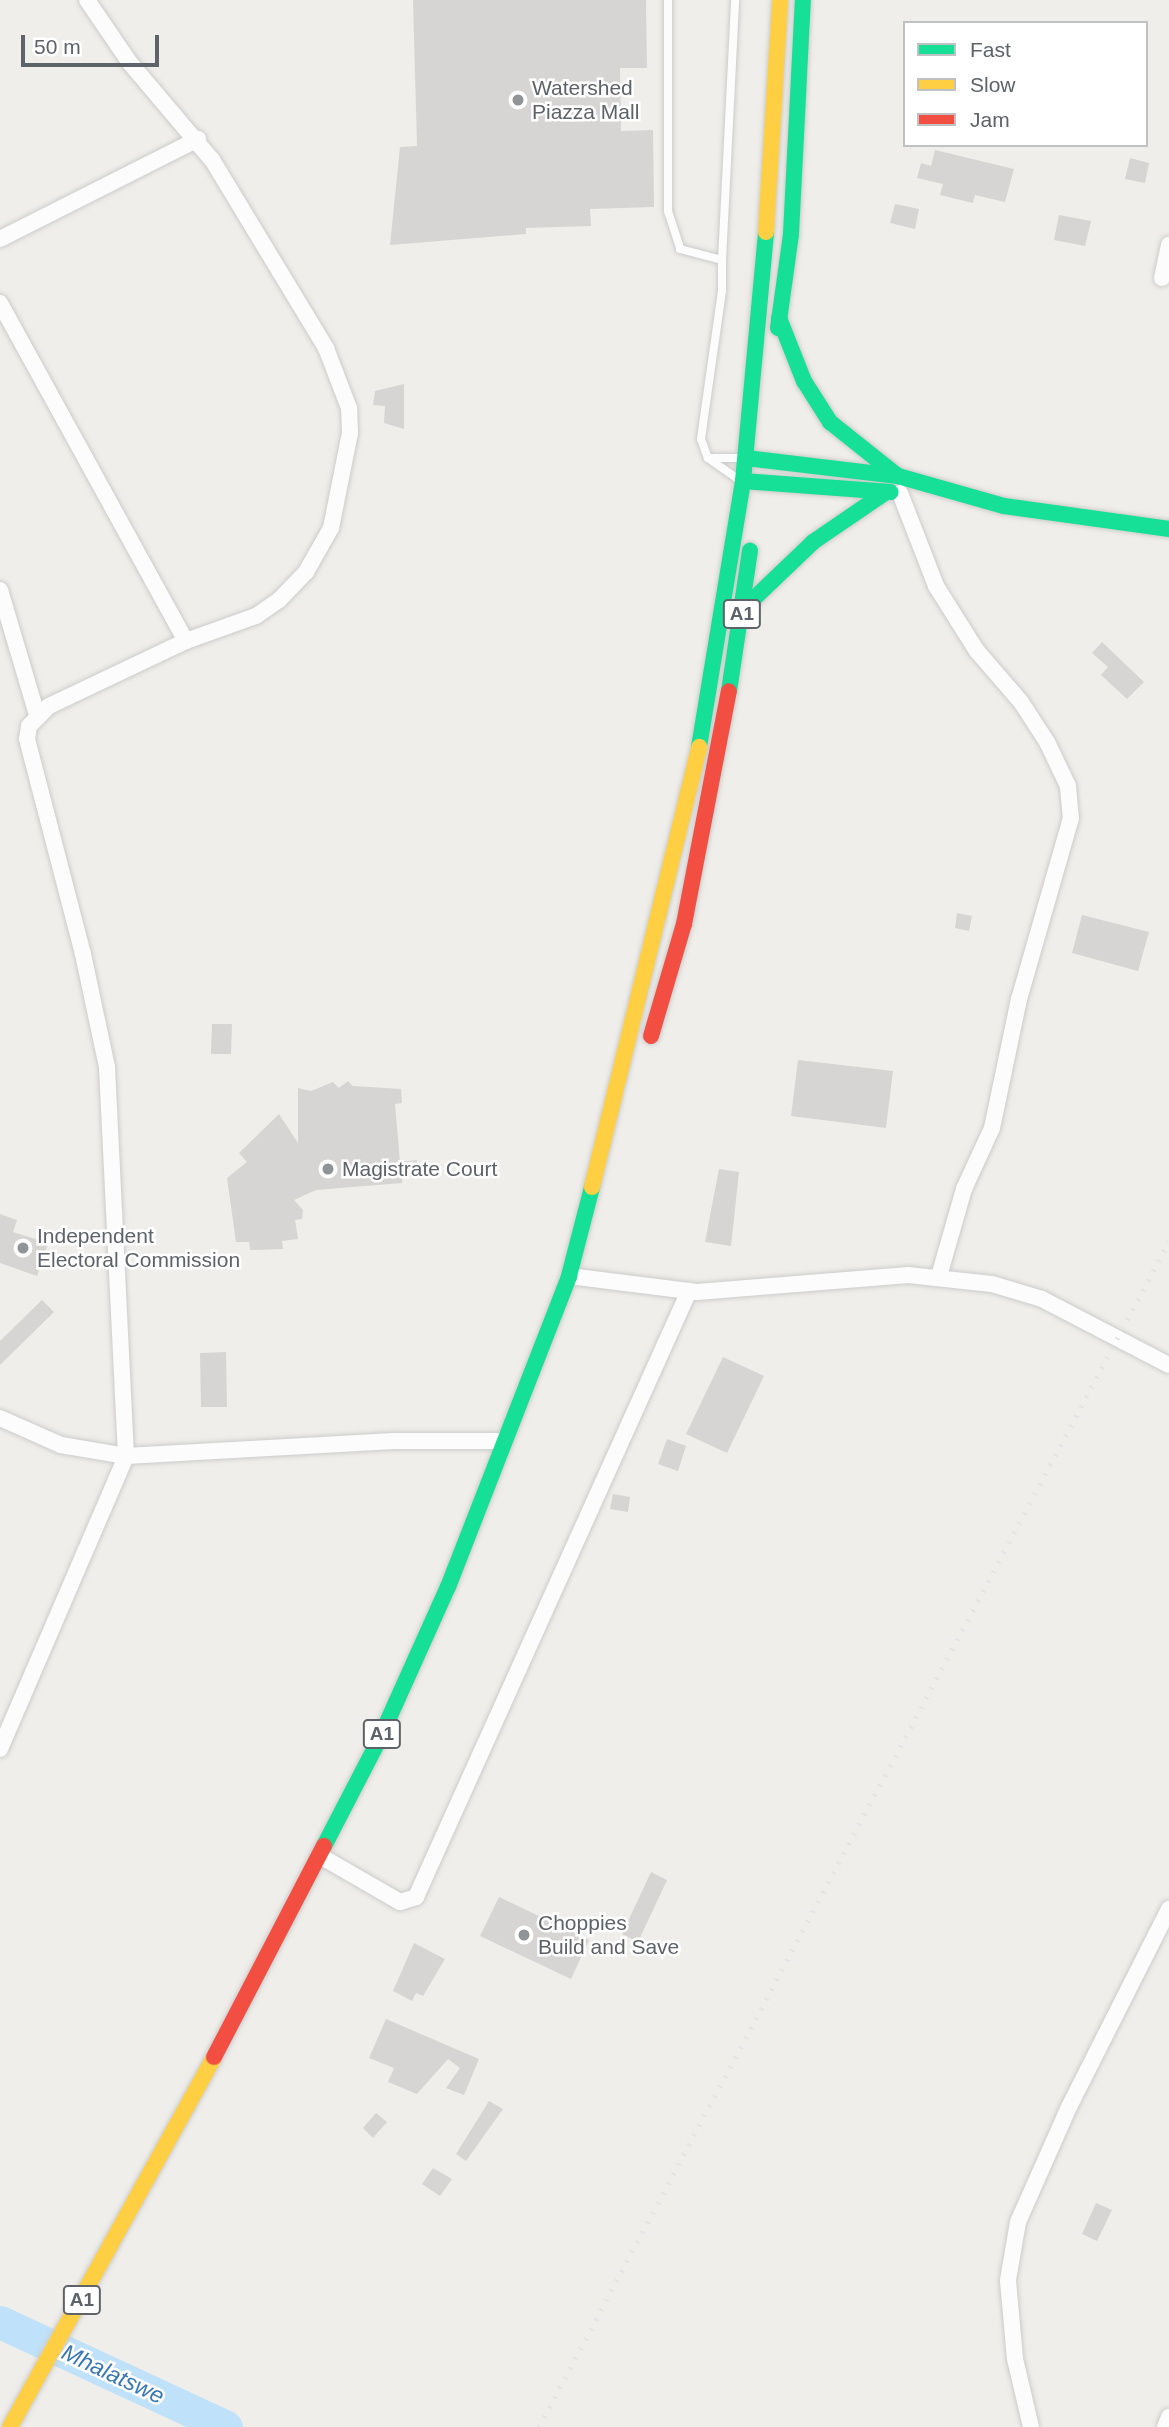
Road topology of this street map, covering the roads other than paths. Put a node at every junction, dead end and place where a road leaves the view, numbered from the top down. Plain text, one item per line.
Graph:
1 (87, 0) edge
2 (668, 0) edge
3 (734, 0) edge
4 (780, 0) edge
5 (803, 0) edge
6 (198, 139) junction
7 (0, 239) edge
8 (1169, 245) edge
9 (722, 260) junction
10 (1162, 278) dead end
11 (0, 303) edge
12 (779, 318) junction
13 (775, 357) dead end
14 (764, 454) junction
15 (708, 457) junction
16 (746, 458) junction
17 (751, 482) junction
18 (894, 487) junction
19 (1169, 529) edge
20 (0, 590) edge
21 (743, 610) junction
22 (186, 641) junction
23 (37, 715) junction
24 (645, 1055) dead end
25 (630, 1108) dead end
26 (587, 1211) junction
27 (569, 1276) junction
28 (939, 1276) junction
29 (689, 1291) junction
30 (1169, 1365) edge
31 (0, 1418) edge
32 (504, 1441) junction
33 (126, 1456) junction
34 (0, 1749) edge
35 (322, 1857) junction
36 (1169, 1909) edge
37 (1169, 2417) edge
38 (10, 2427) edge
39 (1031, 2427) edge
40 (1165, 2427) edge

1 - 6 street
2 - 9 lane
3 - 9 lane
4 - 16 main road, A1
5 - 12 main road
6 - 7 street
6 - 22 street
8 - 10 street
9 - 15 lane
11 - 22 street
12 - 13 main road
12 - 18 main road
14 - 16 main road
14 - 17 main road, A1
14 - 18 main road
15 - 16 lane
15 - 17 lane
16 - 17 main road, A1
17 - 18 main road
17 - 21 main road, A1
17 - 26 main road, A1
18 - 19 main road
18 - 21 main road
18 - 28 street
20 - 23 street
21 - 24 main road, A1
22 - 23 street
23 - 33 street
25 - 26 main road, A1
26 - 27 main road, A1
27 - 29 street
27 - 32 main road, A1
28 - 29 street
28 - 30 street
29 - 35 street
31 - 33 street
32 - 33 street
32 - 35 main road, A1
33 - 34 street
35 - 38 main road, A1
36 - 39 street
37 - 40 street

